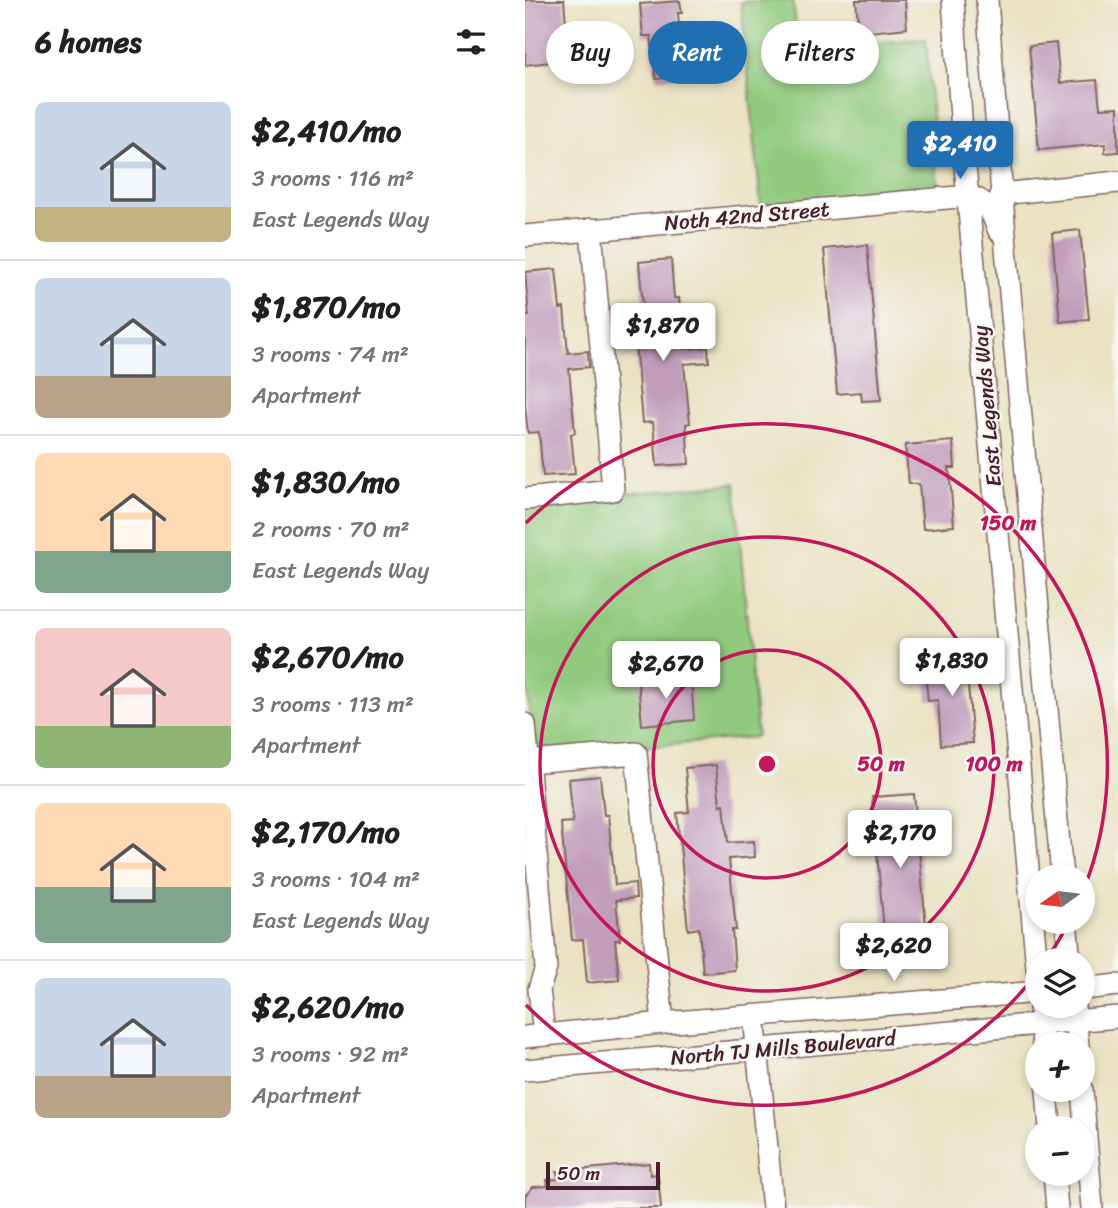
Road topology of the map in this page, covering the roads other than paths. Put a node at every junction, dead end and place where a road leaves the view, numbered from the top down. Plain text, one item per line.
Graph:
1 (954, 0) edge
2 (987, 0) edge
3 (962, 132) junction
4 (1118, 182) edge
5 (1001, 194) junction
6 (969, 196) junction
7 (591, 229) junction
8 (525, 236) edge
9 (1006, 248) junction
10 (525, 499) edge
11 (525, 724) edge
12 (529, 762) junction
13 (1061, 864) edge
14 (1035, 948) edge
15 (1118, 985) edge
16 (1095, 988) edge
17 (1025, 993) edge
18 (1095, 1015) edge
19 (754, 1016) junction
20 (1118, 1017) edge
21 (1063, 1018) edge
22 (663, 1023) junction
23 (1042, 1025) edge
24 (535, 1036) edge
25 (757, 1051) junction
26 (525, 1070) edge
27 (1082, 1102) edge
28 (1055, 1186) edge
29 (773, 1208) edge
30 (1057, 1208) edge
31 (1092, 1208) edge

1 - 3 street, East Legends Way
2 - 5 street, East Legends Way
3 - 5 street
3 - 6 street, East Legends Way
4 - 5 street
5 - 9 street, East Legends Way
6 - 7 street, Noth 42nd Street
6 - 9 street
6 - 14 street, East Legends Way
7 - 8 street, Noth 42nd Street
7 - 10 street
9 - 13 street, East Legends Way
11 - 12 street
12 - 22 street
12 - 24 street
15 - 16 street
17 - 19 street, North TJ Mills Boulevard
18 - 20 street, North TJ Mills Boulevard
19 - 22 street, North TJ Mills Boulevard
19 - 25 street
21 - 23 street, North TJ Mills Boulevard
22 - 24 street, North TJ Mills Boulevard
23 - 25 street, North TJ Mills Boulevard
25 - 26 street, North TJ Mills Boulevard
25 - 29 street
27 - 31 street
28 - 30 street

